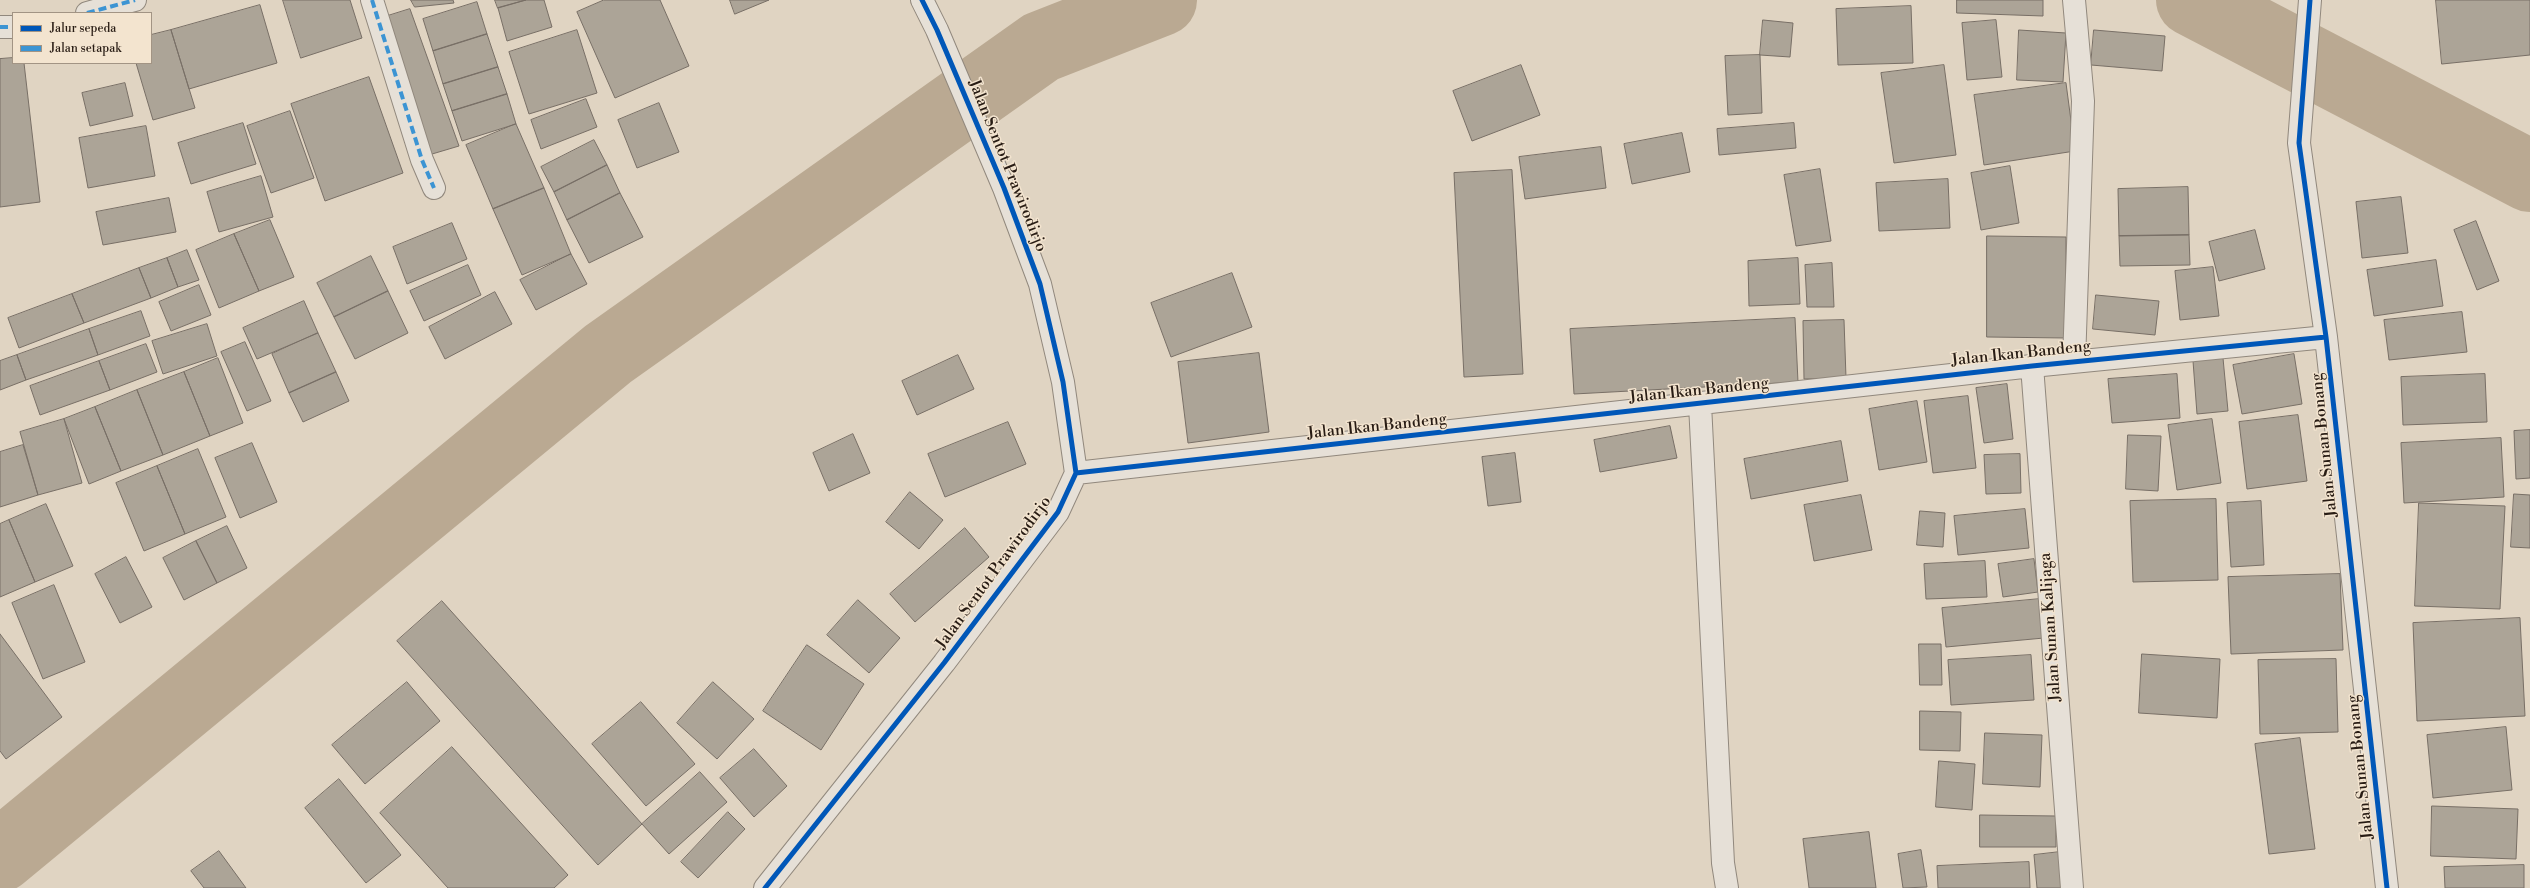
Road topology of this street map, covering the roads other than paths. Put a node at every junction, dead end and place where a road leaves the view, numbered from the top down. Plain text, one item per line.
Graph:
1 (135, 0) edge
2 (372, 0) edge
3 (922, 0) edge
4 (2074, 0) edge
5 (2310, 0) edge
6 (91, 12) edge
7 (0, 27) edge
8 (12, 27) edge
9 (434, 188) dead end
10 (2326, 337) junction
11 (2074, 362) junction
12 (2032, 366) junction
13 (1700, 404) junction
14 (1076, 473) junction
15 (765, 888) edge
16 (1727, 888) edge
17 (2072, 888) edge
18 (2387, 888) edge

1 - 6 street
2 - 9 street
3 - 14 street, Jalan Sentot Prawirodirjo
4 - 11 street
5 - 10 street, Jalan Sunan Bonang
7 - 8 street
10 - 11 street, Jalan Ikan Bandeng
10 - 18 street, Jalan Sunan Bonang
11 - 12 street, Jalan Ikan Bandeng
12 - 13 street, Jalan Ikan Bandeng
12 - 17 street, Jalan Sunan Kalijaga
13 - 14 street, Jalan Ikan Bandeng
13 - 16 street
14 - 15 street, Jalan Sentot Prawirodirjo

